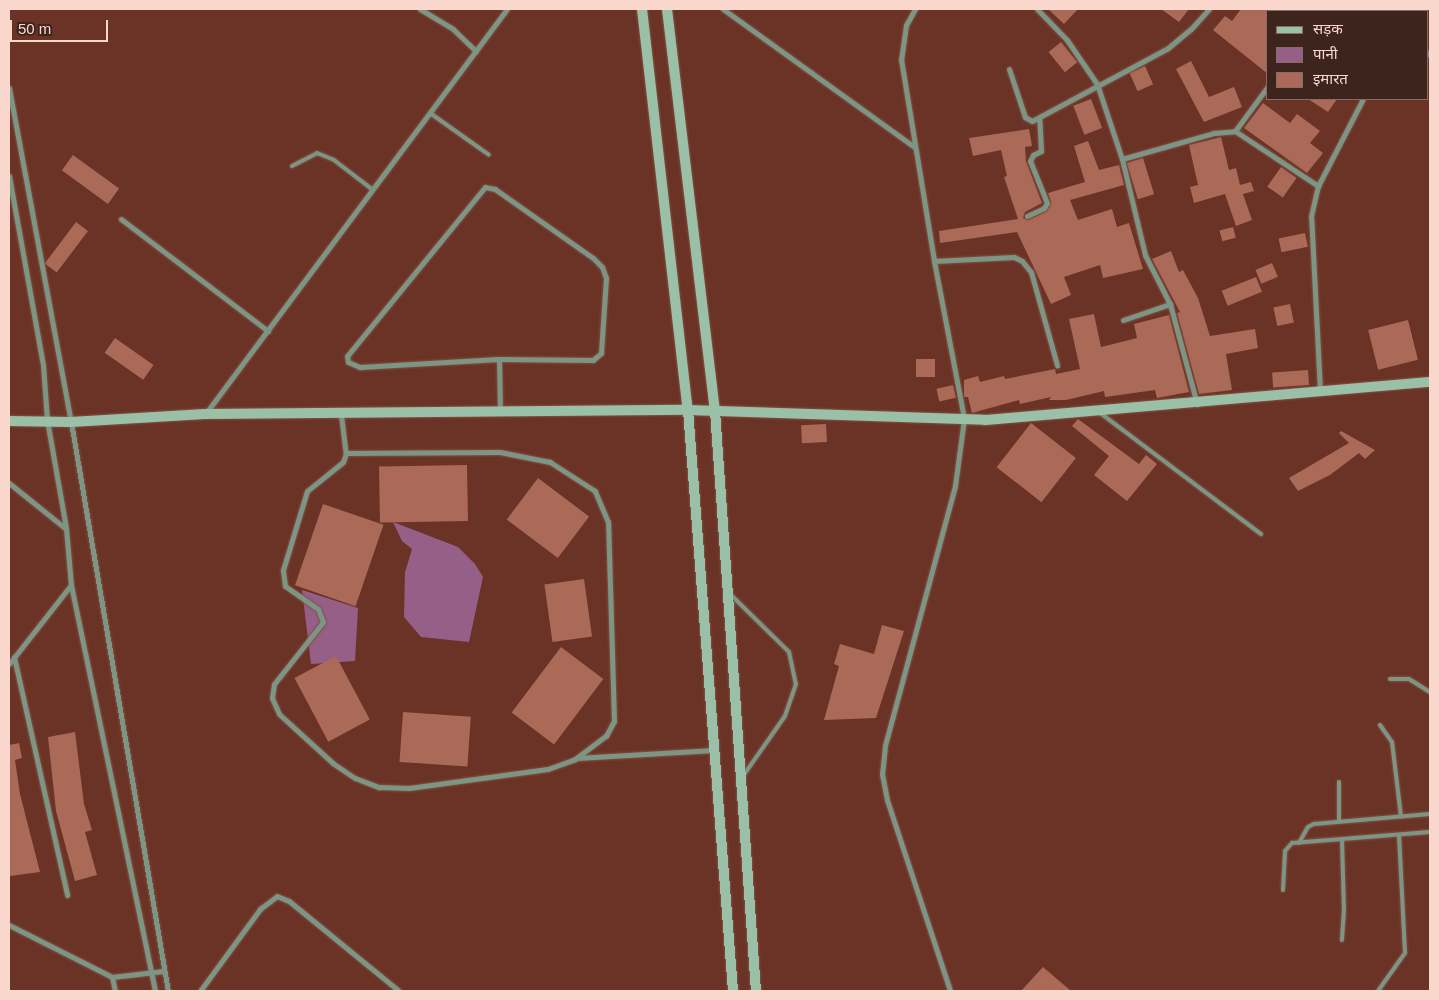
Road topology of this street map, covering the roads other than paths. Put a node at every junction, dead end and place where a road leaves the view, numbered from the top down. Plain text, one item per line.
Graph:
1 (420, 9) edge
2 (507, 9) edge
3 (642, 9) edge
4 (667, 9) edge
5 (723, 9) edge
6 (912, 9) edge
7 (1037, 9) edge
8 (1209, 9) edge
9 (476, 51) junction
10 (1009, 69) dead end
11 (1097, 84) junction
12 (9, 88) edge
13 (1266, 89) edge
14 (1362, 100) edge
15 (430, 112) junction
16 (1039, 118) junction
17 (1235, 131) junction
18 (914, 147) junction
19 (489, 154) dead end
20 (1122, 159) junction
21 (292, 166) dead end
22 (9, 176) edge
23 (1318, 186) junction
24 (373, 190) junction
25 (1027, 216) dead end
26 (121, 219) dead end
27 (934, 261) junction
28 (1170, 304) junction
29 (1123, 320) dead end
30 (268, 331) junction
31 (499, 359) junction
32 (1057, 365) dead end
33 (1430, 382) edge
34 (1320, 394) junction
35 (1197, 404) junction
36 (688, 410) junction
37 (715, 411) junction
38 (1097, 411) junction
39 (500, 413) junction
40 (205, 414) junction
41 (341, 415) junction
42 (964, 419) junction
43 (47, 420) junction
44 (9, 421) edge
45 (71, 422) junction
46 (346, 453) junction
47 (9, 483) edge
48 (66, 528) junction
49 (1261, 534) dead end
50 (71, 585) junction
51 (728, 592) junction
52 (14, 658) junction
53 (9, 664) edge
54 (1390, 679) dead end
55 (1430, 692) edge
56 (1380, 725) dead end
57 (714, 750) junction
58 (575, 759) junction
59 (742, 778) junction
60 (1339, 782) dead end
61 (1430, 814) edge
62 (1401, 816) junction
63 (1339, 821) junction
64 (1430, 832) edge
65 (1399, 835) junction
66 (1342, 840) junction
67 (1299, 843) junction
68 (1283, 890) dead end
69 (68, 895) dead end
70 (9, 924) edge
71 (1342, 940) dead end
72 (164, 971) junction
73 (150, 972) junction
74 (112, 977) junction
75 (115, 991) edge
76 (155, 991) edge
77 (168, 991) edge
78 (200, 991) edge
79 (399, 991) edge
80 (733, 991) edge
81 (756, 991) edge
82 (950, 991) edge
83 (1378, 991) edge

1 - 9 street
2 - 9 street
3 - 36 main road
4 - 37 main road
5 - 18 street
6 - 18 street
7 - 11 street
8 - 11 street
9 - 15 street
10 - 16 street
11 - 16 street
11 - 20 street
12 - 45 street
13 - 17 street
14 - 23 street
15 - 19 lane
15 - 24 street
16 - 25 street
17 - 20 street
17 - 23 street
18 - 27 street
20 - 28 street
21 - 24 lane
22 - 43 street
23 - 34 street
24 - 30 street
26 - 30 street
27 - 32 street
27 - 42 street
28 - 29 street
28 - 35 street
30 - 40 street
31 - 31 street
31 - 39 street
33 - 34 main road
34 - 35 main road
35 - 38 main road
36 - 37 main road
36 - 39 main road
36 - 57 main road
37 - 42 main road
37 - 51 main road
38 - 42 main road
38 - 49 lane
39 - 41 main road
40 - 41 main road
40 - 45 main road
41 - 46 street
42 - 82 street
43 - 44 main road
43 - 45 main road
43 - 48 street
45 - 72 street
46 - 58 street
46 - 58 street
47 - 48 street
48 - 50 street
50 - 52 street
50 - 73 street
51 - 59 main road
51 - 59 lane
52 - 53 street
52 - 69 street
54 - 55 lane
56 - 62 lane
57 - 58 street
57 - 80 main road
59 - 81 main road
60 - 63 lane
61 - 62 lane
62 - 63 lane
63 - 67 lane
64 - 65 lane
65 - 66 lane
65 - 83 lane
66 - 67 lane
66 - 71 lane
67 - 68 lane
70 - 74 street
72 - 73 street
72 - 77 street
73 - 74 street
73 - 76 street
74 - 75 street
78 - 79 street

